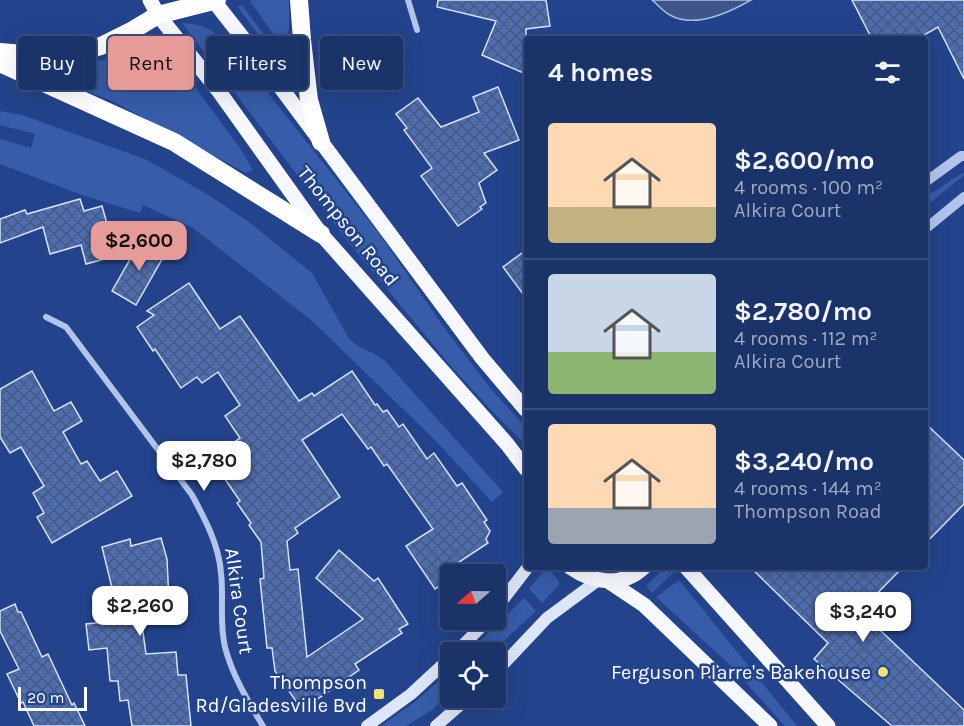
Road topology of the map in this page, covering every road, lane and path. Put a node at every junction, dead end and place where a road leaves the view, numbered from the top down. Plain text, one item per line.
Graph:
1 (215, 0) edge
2 (299, 0) edge
3 (408, 0) edge
4 (154, 7) edge
5 (417, 30) dead end
6 (0, 52) edge
7 (0, 63) edge
8 (321, 142) junction
9 (964, 156) edge
10 (928, 180) edge
11 (964, 197) edge
12 (928, 227) edge
13 (321, 234) junction
14 (46, 317) dead end
15 (524, 408) edge
16 (524, 466) edge
17 (526, 570) edge
18 (574, 570) edge
19 (640, 570) edge
20 (689, 570) edge
21 (603, 581) junction
22 (506, 596) edge
23 (478, 630) edge
24 (466, 642) edge
25 (506, 661) edge
26 (440, 667) edge
27 (457, 708) edge
28 (263, 726) edge
29 (367, 726) edge
30 (436, 726) edge
31 (770, 726) edge
32 (828, 726) edge

1 - 4 highway
1 - 8 main road, Thompson Road
2 - 8 highway
3 - 5 street
4 - 6 highway
4 - 13 main road, Thompson Road
7 - 13 highway
8 - 15 main road, Thompson Road
9 - 10 street
11 - 12 street
13 - 16 main road, Thompson Road
14 - 28 street, Alkira Court
17 - 22 main road
18 - 21 main road
19 - 21 main road
20 - 32 main road
21 - 25 main road
21 - 31 main road
23 - 24 main road
26 - 29 main road
27 - 30 main road

